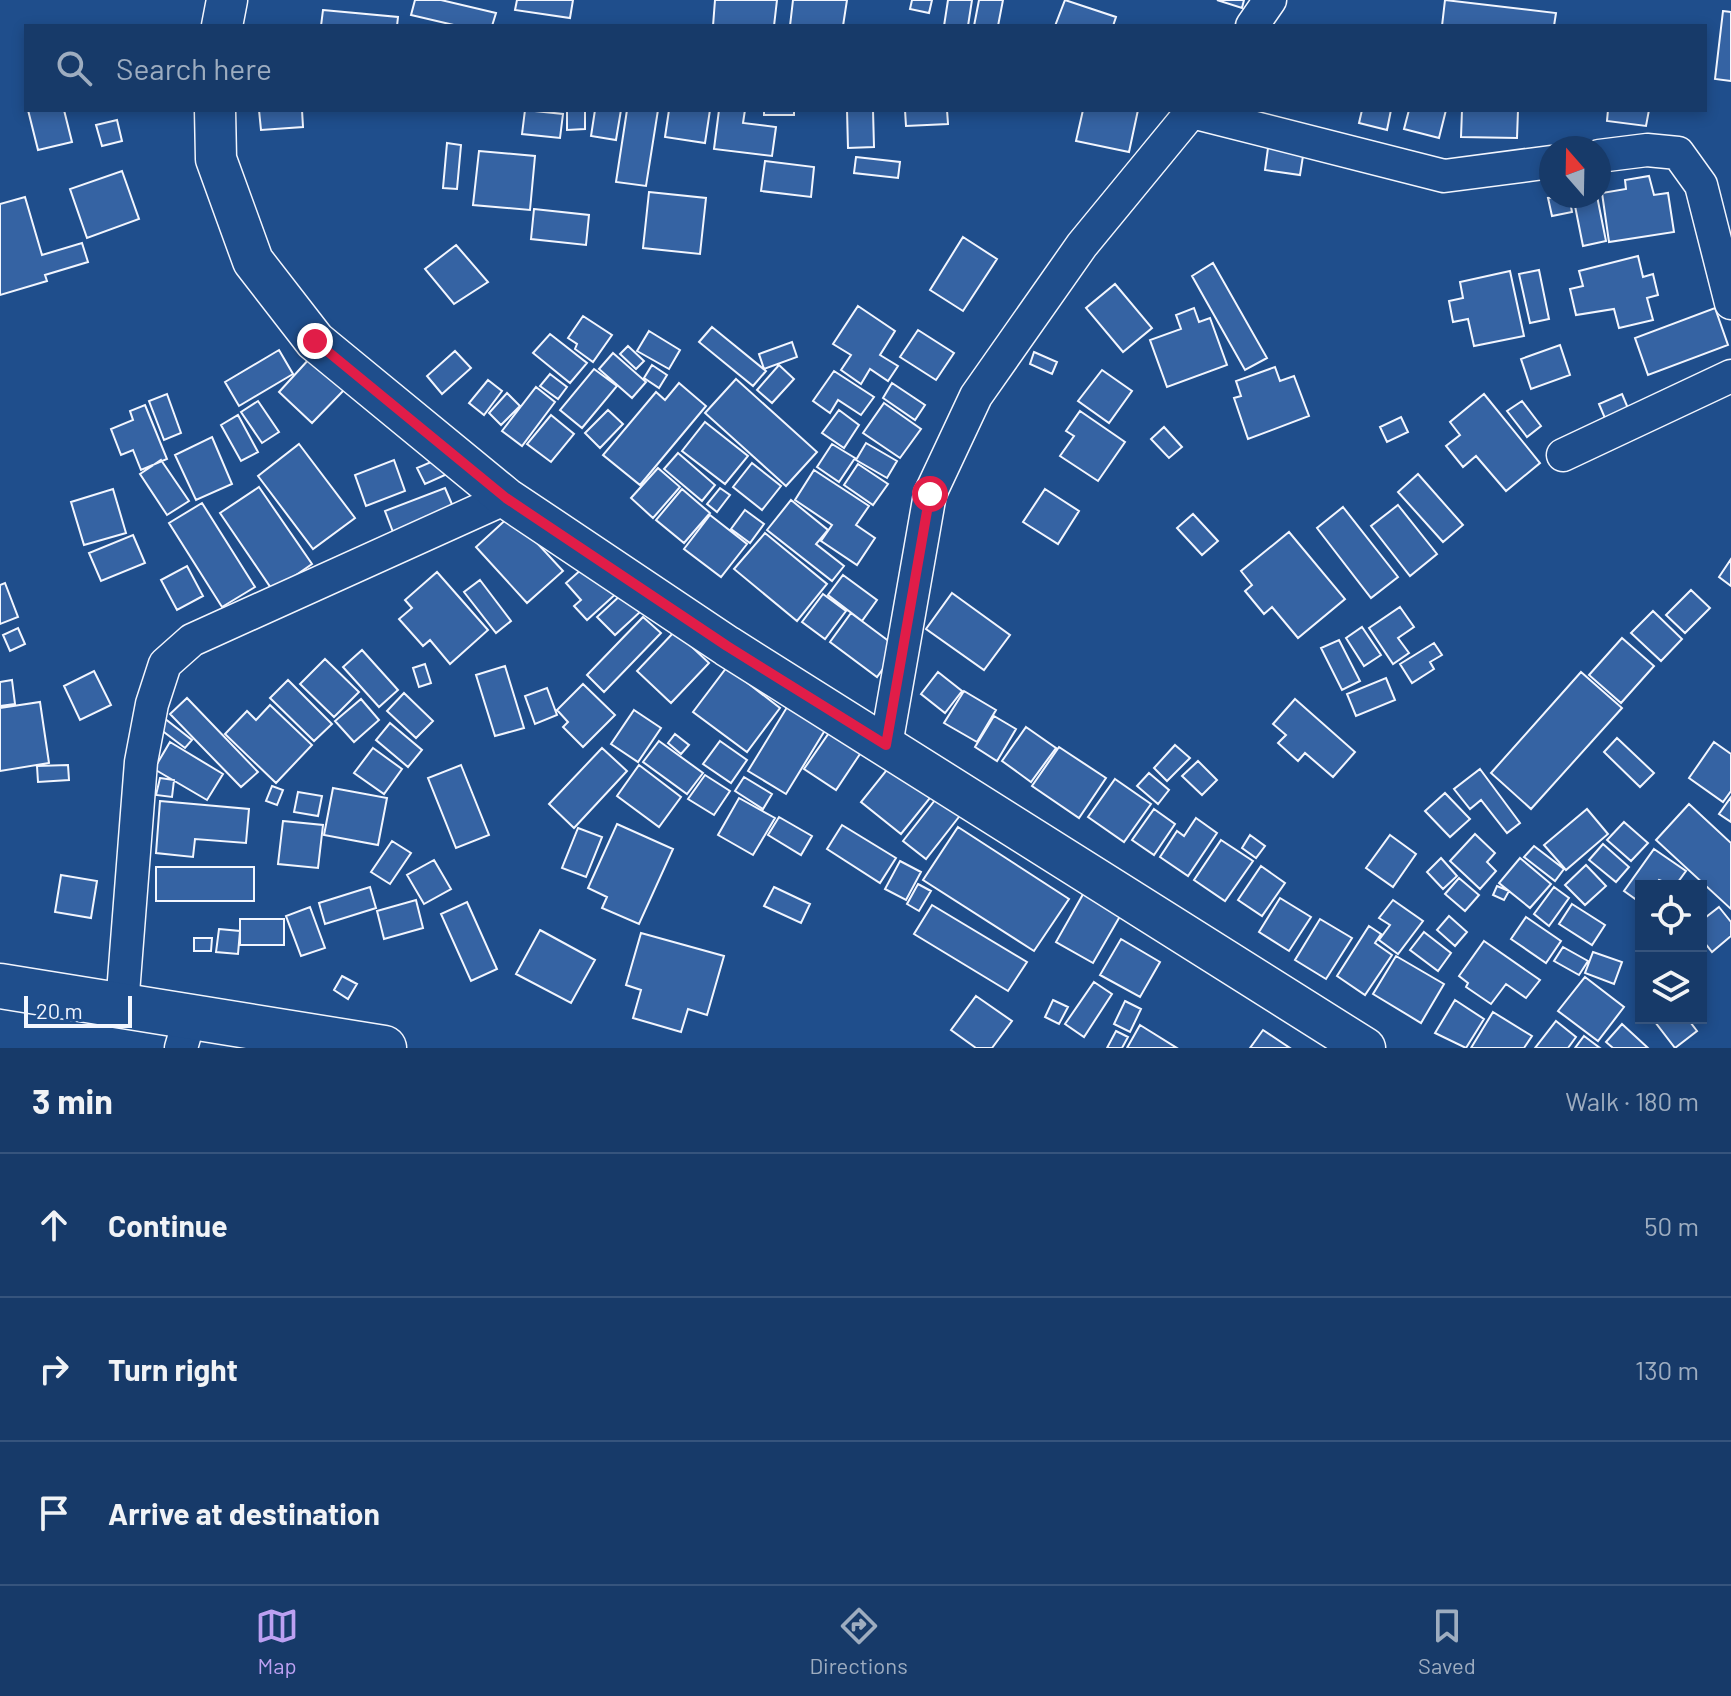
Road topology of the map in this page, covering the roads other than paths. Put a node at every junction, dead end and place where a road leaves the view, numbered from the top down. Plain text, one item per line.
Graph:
1 (227, 0) edge
2 (1270, 0) edge
3 (222, 24) edge
4 (1253, 24) edge
5 (215, 112) edge
6 (1191, 112) edge
7 (1196, 112) edge
8 (1611, 154) edge
9 (1539, 164) edge
10 (1731, 303) edge
11 (1731, 376) edge
12 (1563, 455) dead end
13 (506, 498) junction
14 (886, 745) junction
15 (0, 986) edge
16 (122, 1006) junction
17 (186, 1032) edge
18 (384, 1048) edge
19 (1365, 1048) edge

1 - 3 street
2 - 4 street
5 - 13 street
6 - 14 street
7 - 9 street
8 - 10 street
11 - 12 street
13 - 14 street
13 - 16 street
14 - 19 street
15 - 16 main road
16 - 17 main road
17 - 18 main road

